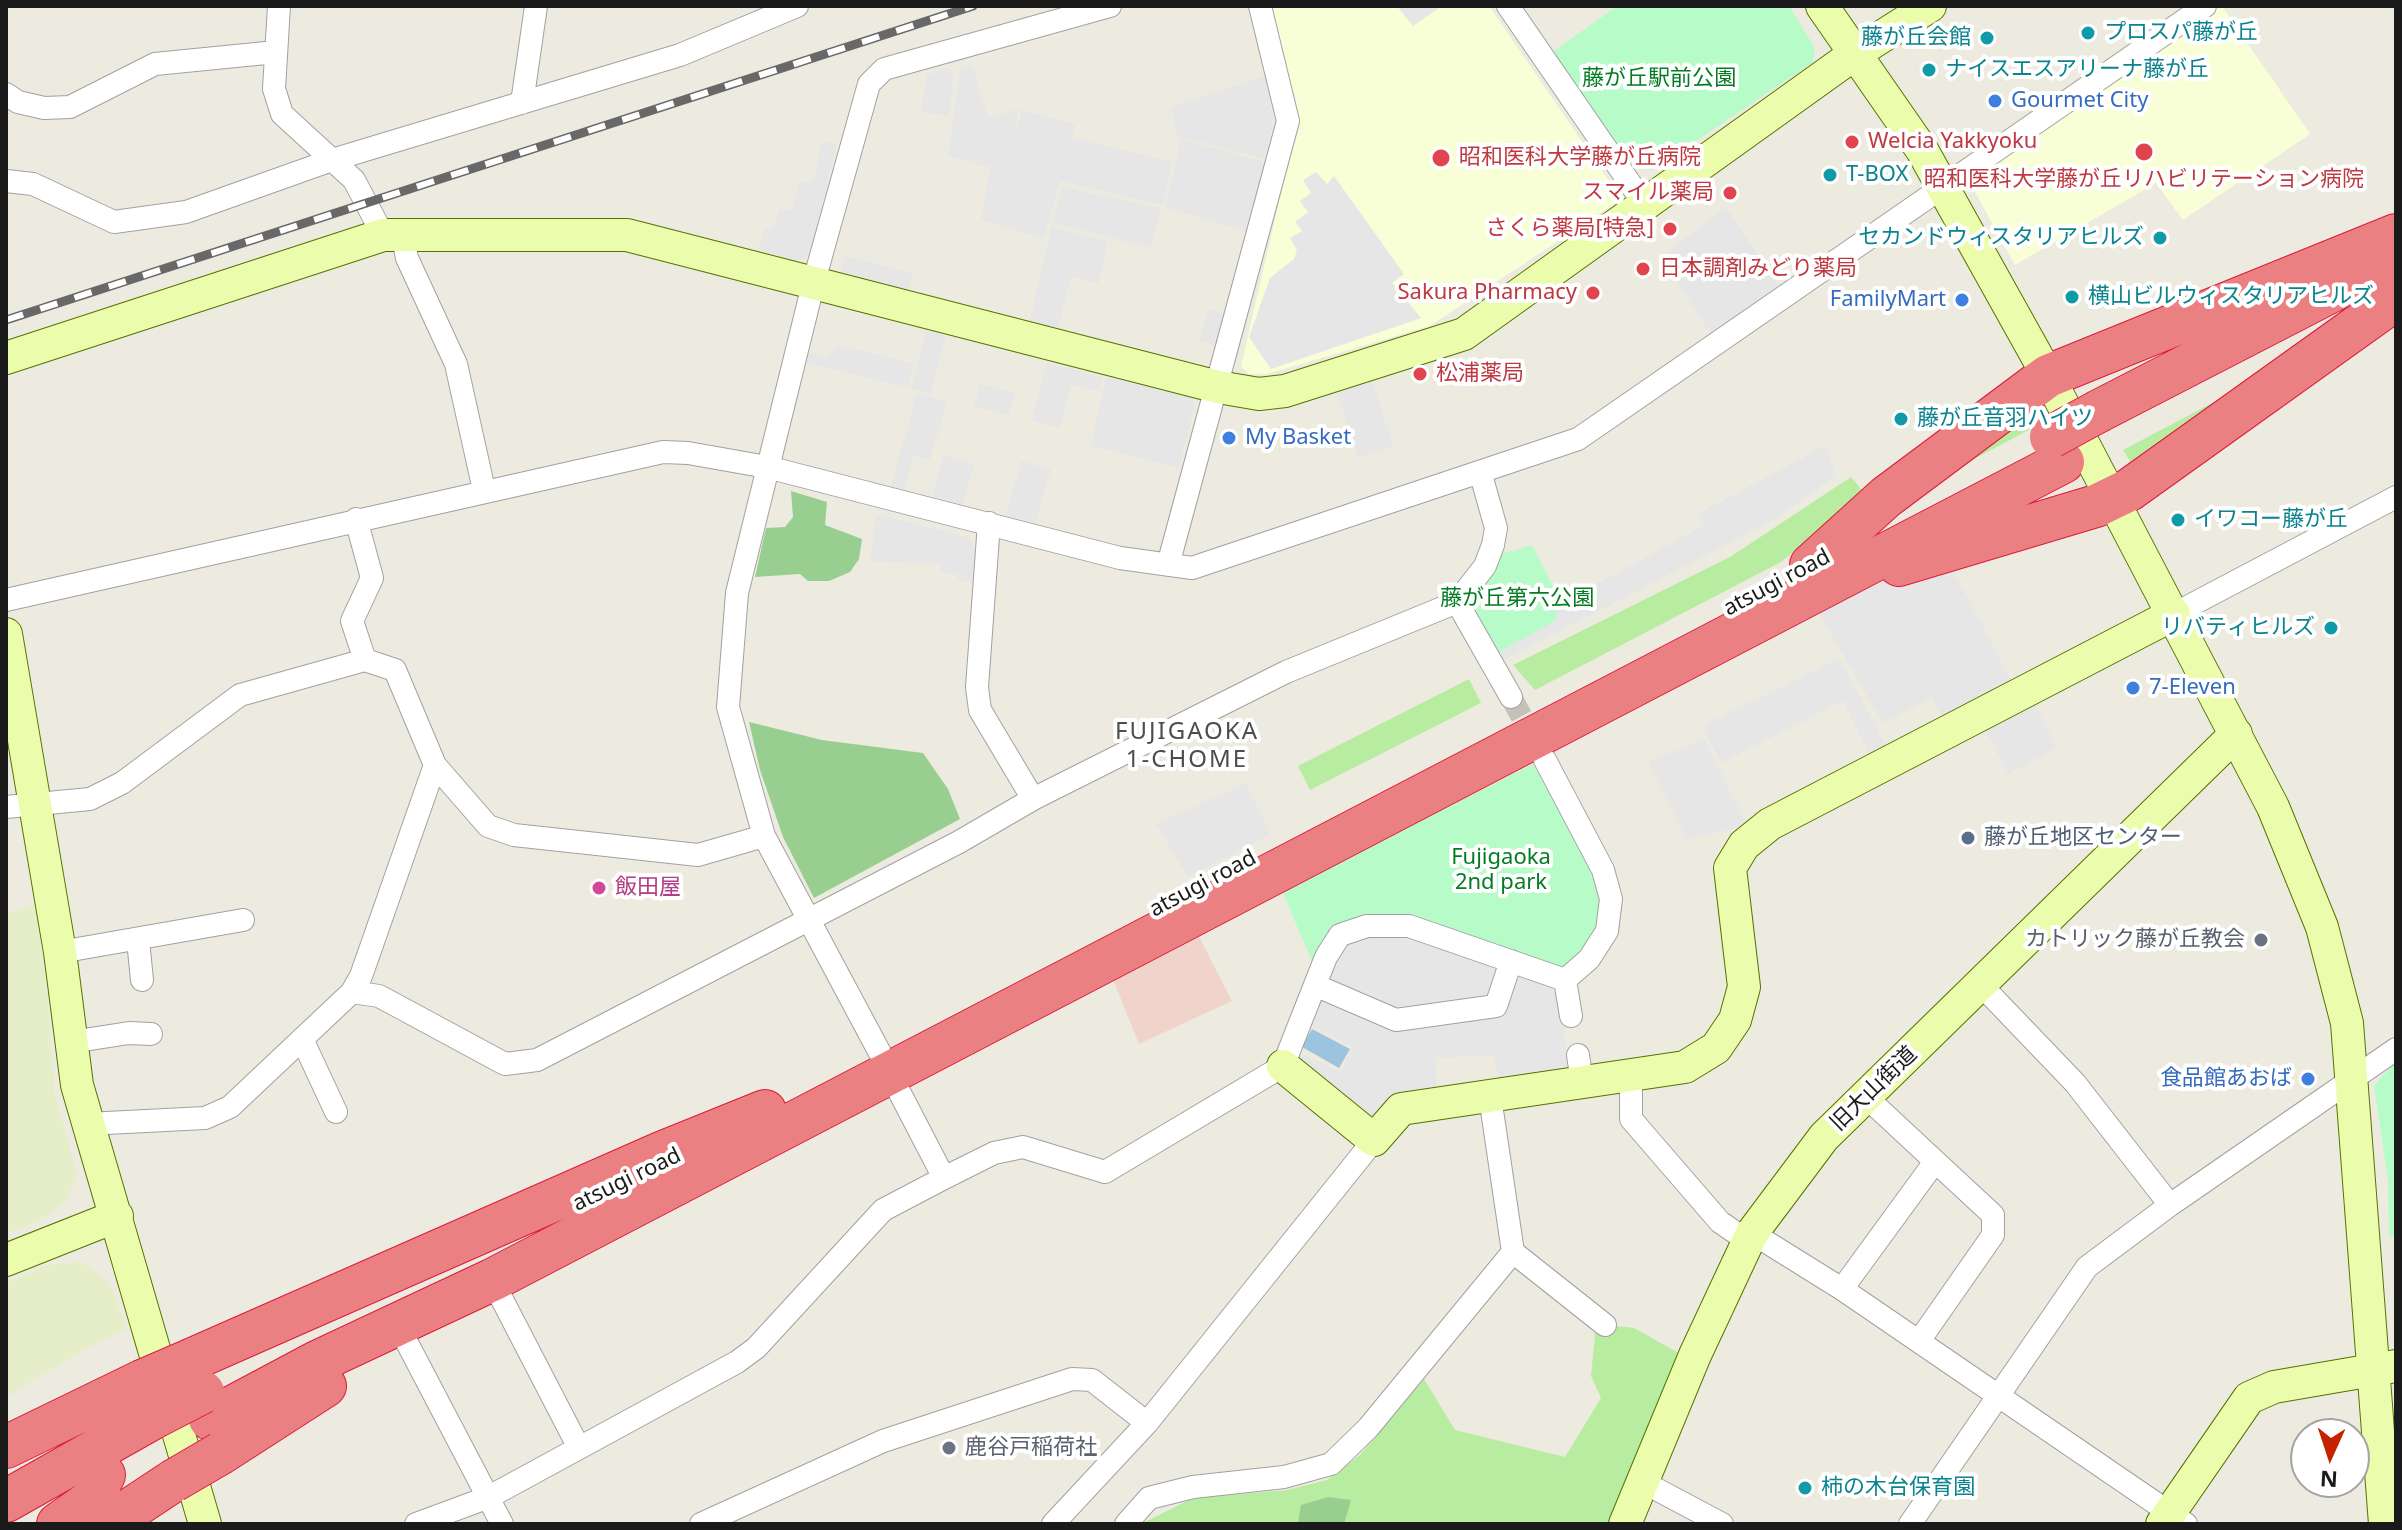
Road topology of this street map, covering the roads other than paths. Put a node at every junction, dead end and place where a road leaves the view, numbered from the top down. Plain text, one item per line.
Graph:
1 (279, 6) edge
2 (536, 6) edge
3 (797, 6) edge
4 (1110, 6) edge
5 (1260, 6) edge
6 (1508, 6) edge
7 (1822, 6) edge
8 (1930, 6) edge
9 (2205, 6) edge
10 (276, 52) junction
11 (1856, 53) junction
12 (6, 94) edge
13 (522, 103) junction
14 (332, 160) junction
15 (6, 181) edge
16 (1942, 186) junction
17 (1645, 205) junction
18 (393, 234) junction
19 (2396, 235) edge
20 (2396, 258) edge
21 (814, 281) junction
22 (2396, 288) edge
23 (2396, 299) edge
24 (6, 358) edge
25 (2048, 376) junction
26 (1218, 387) junction
27 (2106, 423) junction
28 (767, 467) junction
29 (1481, 475) junction
30 (484, 490) junction
31 (2396, 497) edge
32 (2113, 498) junction
33 (356, 519) junction
34 (989, 523) junction
35 (1168, 565) junction
36 (1821, 573) junction
37 (6, 600) edge
38 (1457, 602) junction
39 (2174, 614) junction
40 (6, 634) edge
41 (365, 660) junction
42 (1511, 697) tunnel mouth
43 (2236, 734) junction
44 (1545, 760) tunnel mouth
45 (435, 765) junction
46 (1033, 799) junction
47 (20, 806) edge
48 (764, 836) junction
49 (809, 919) junction
50 (243, 920) dead end
51 (138, 940) junction
52 (60, 952) junction
53 (1511, 961) junction
54 (142, 980) dead end
55 (1565, 980) junction
56 (1981, 985) junction
57 (1317, 986) junction
58 (352, 992) junction
59 (1571, 1016) dead end
60 (151, 1034) dead end
61 (302, 1039) junction
62 (71, 1042) junction
63 (2396, 1049) edge
64 (885, 1064) junction
65 (1283, 1066) junction
66 (1631, 1077) junction
67 (2352, 1078) junction
68 (1865, 1096) junction
69 (1490, 1097) junction
70 (336, 1112) dead end
71 (87, 1124) junction
72 (1374, 1140) junction
73 (1934, 1163) junction
74 (944, 1178) junction
75 (2170, 1205) junction
76 (117, 1216) junction
77 (1752, 1233) junction
78 (1513, 1252) junction
79 (6, 1260) edge
80 (492, 1280) junction
81 (1842, 1289) junction
82 (1605, 1325) dead end
83 (404, 1337) junction
84 (1919, 1341) junction
85 (2384, 1369) edge
86 (1999, 1396) junction
87 (207, 1406) junction
88 (1147, 1423) junction
89 (157, 1431) junction
90 (6, 1447) edge
91 (579, 1448) junction
92 (104, 1475) junction
93 (1643, 1482) junction
94 (489, 1497) junction
95 (6, 1501) edge
96 (729, 1519) edge
97 (2173, 1520) edge
98 (17, 1524) edge
99 (58, 1524) edge
100 (108, 1524) edge
101 (205, 1524) edge
102 (416, 1524) edge
103 (502, 1524) edge
104 (701, 1524) edge
105 (1053, 1524) edge
106 (1126, 1524) edge
107 (1625, 1524) edge
108 (1722, 1524) edge
109 (1910, 1524) edge
110 (2385, 1524) edge

1 - 10 street
2 - 13 street
3 - 13 street
4 - 21 street
5 - 26 street
6 - 17 street
7 - 11 street
8 - 11 street
9 - 16 street
10 - 12 street
10 - 14 street
11 - 16 street
11 - 17 street
13 - 14 street
14 - 15 street
14 - 18 street
16 - 25 street
16 - 29 street
17 - 26 street
18 - 21 street
18 - 24 street
18 - 30 street
19 - 25 highway
20 - 27 highway, atsugi road
21 - 26 street
21 - 28 street
22 - 27 highway, atsugi road
23 - 32 highway
25 - 32 street
25 - 36 highway
26 - 35 street
27 - 36 highway, atsugi road, bridge
28 - 30 street
28 - 34 street
28 - 48 street
29 - 35 street
29 - 38 street
30 - 33 street
31 - 39 street
32 - 36 highway
32 - 39 street
33 - 37 street
33 - 41 street
34 - 35 street
34 - 46 street
36 - 64 highway, atsugi road
38 - 42 street
38 - 46 street
39 - 43 street
39 - 66 street
40 - 47 street
41 - 45 street
41 - 47 street
43 - 56 street, 旧大山街道
43 - 67 street
44 - 55 street
45 - 48 street
45 - 58 street
46 - 49 street
47 - 52 street
48 - 49 street
49 - 58 street
49 - 64 street
50 - 51 street
51 - 52 street
51 - 54 street
52 - 62 street
53 - 55 street
53 - 57 street
53 - 57 street
55 - 59 street
56 - 68 street, 旧大山街道
56 - 75 street
57 - 65 street
58 - 61 street
60 - 62 street
61 - 70 street
61 - 71 street
62 - 71 street
63 - 67 street
64 - 74 street
64 - 80 highway, atsugi road
64 - 87 highway, atsugi road
65 - 72 street
65 - 74 street
66 - 69 street
66 - 77 street
67 - 75 street
67 - 85 street
68 - 73 street
68 - 77 street, 旧大山街道
69 - 72 street
69 - 78 street
71 - 76 street
72 - 88 street
73 - 81 street
73 - 84 street
74 - 91 street
75 - 86 street
76 - 79 street
76 - 101 street
77 - 81 street
77 - 93 street, 旧大山街道
78 - 82 street
78 - 106 street
80 - 83 highway
80 - 87 highway, atsugi road
80 - 91 street
81 - 84 street
83 - 87 highway
83 - 94 street
84 - 86 street
85 - 97 street
85 - 110 street
86 - 97 street
86 - 109 street
87 - 89 highway, bridge
87 - 89 highway, bridge
88 - 96 street
88 - 105 street
89 - 90 highway
89 - 92 highway
89 - 95 highway
89 - 100 highway
91 - 94 street
92 - 98 highway
92 - 99 highway
93 - 107 street, 旧大山街道
93 - 108 street
94 - 102 street
94 - 103 street
96 - 104 street

